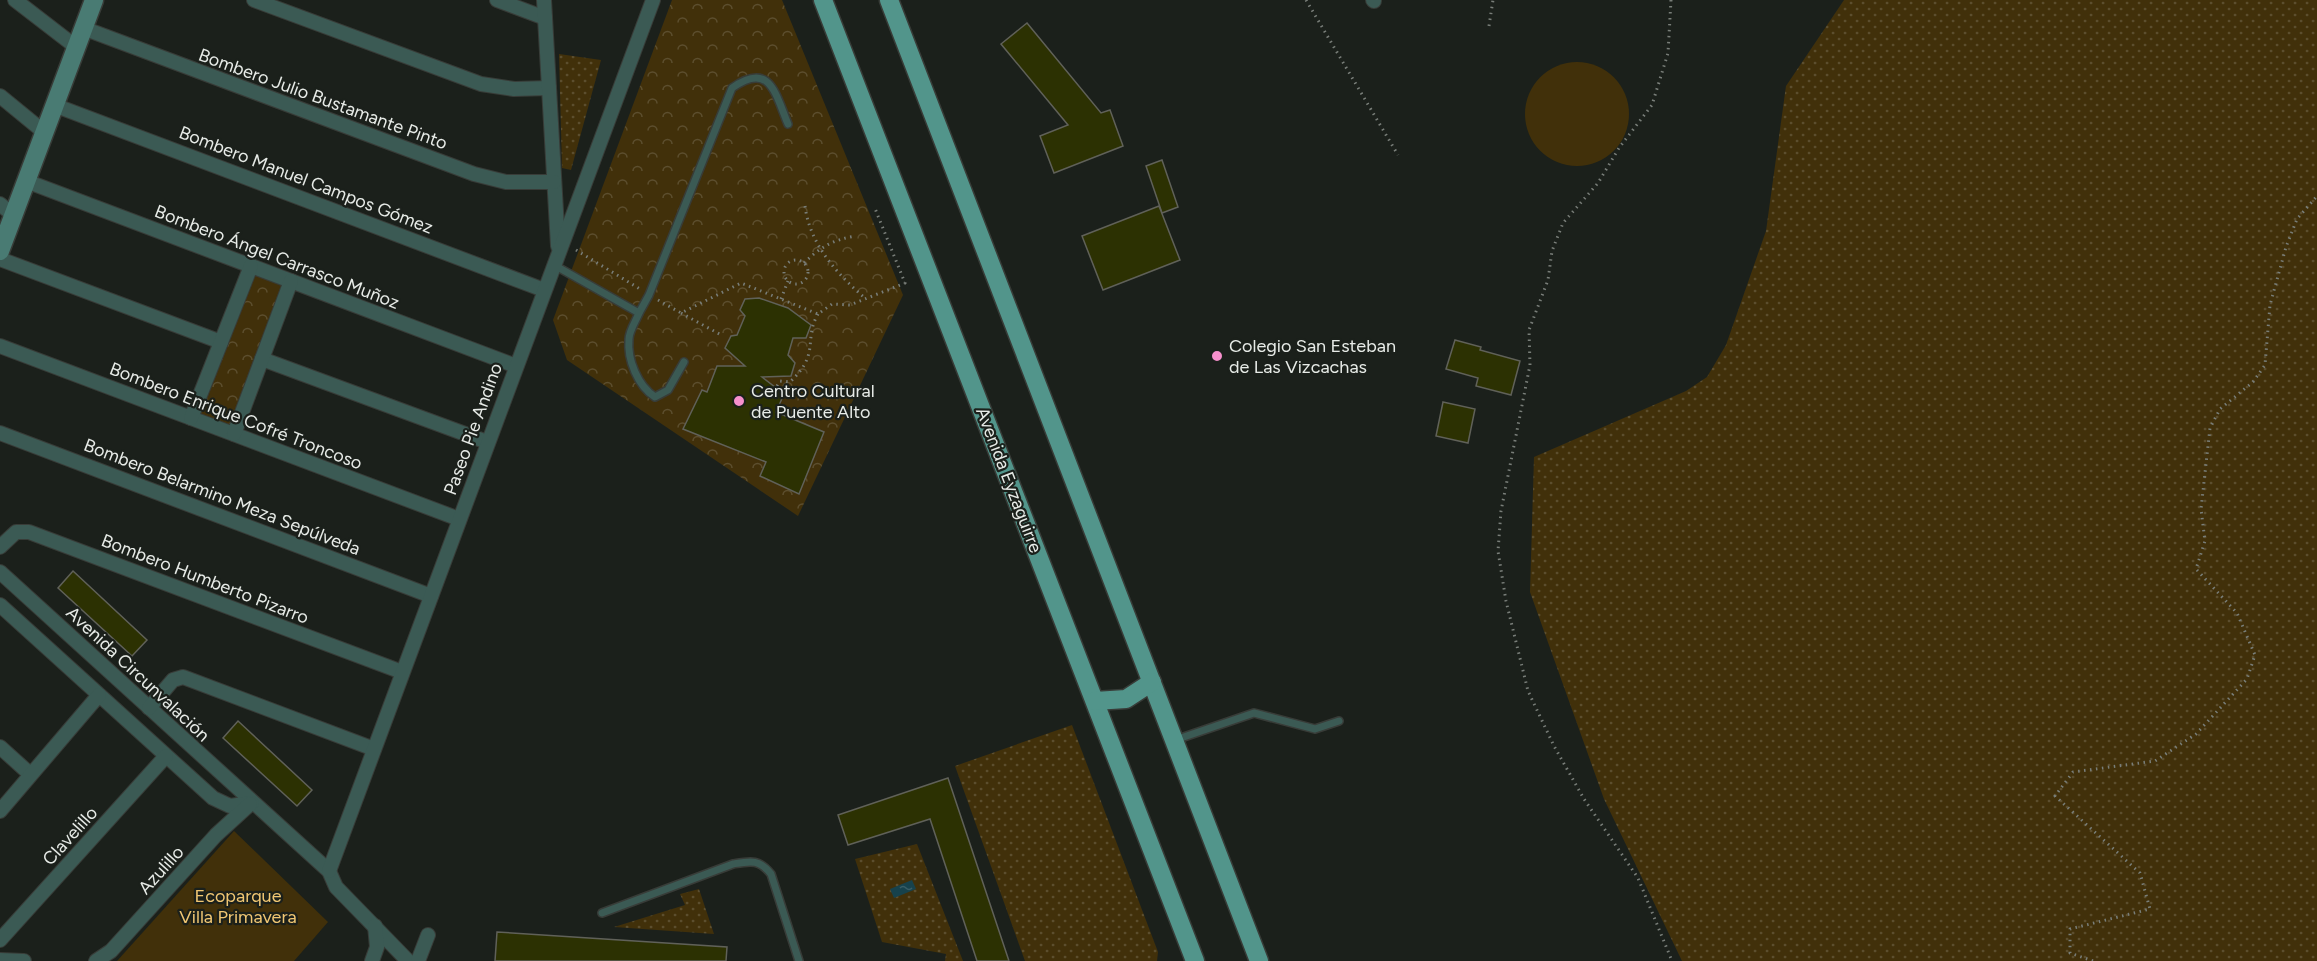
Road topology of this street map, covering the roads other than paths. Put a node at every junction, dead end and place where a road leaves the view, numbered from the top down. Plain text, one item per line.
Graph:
1 (15, 0) edge
2 (94, 0) edge
3 (254, 0) edge
4 (497, 0) edge
5 (544, 0) edge
6 (653, 0) edge
7 (823, 0) edge
8 (889, 0) edge
9 (545, 18) junction
10 (83, 28) junction
11 (76, 47) junction
12 (549, 88) junction
13 (0, 96) edge
14 (54, 105) junction
15 (788, 124) dead end
16 (44, 132) junction
17 (26, 181) junction
18 (554, 182) junction
19 (7, 210) edge
20 (0, 251) edge
21 (558, 252) junction
22 (0, 259) edge
23 (252, 266) junction
24 (291, 281) junction
25 (543, 290) junction
26 (639, 313) junction
27 (221, 342) junction
28 (0, 346) edge
29 (262, 359) junction
30 (684, 362) dead end
31 (516, 366) junction
32 (191, 418) junction
33 (0, 433) edge
34 (234, 434) junction
35 (487, 442) junction
36 (459, 519) junction
37 (0, 547) edge
38 (0, 572) edge
39 (431, 596) junction
40 (0, 605) edge
41 (402, 672) junction
42 (1152, 682) junction
43 (99, 695) junction
44 (1095, 701) junction
45 (149, 708) junction
46 (1339, 721) dead end
47 (1174, 740) junction
48 (0, 747) edge
49 (374, 749) junction
50 (166, 756) junction
51 (30, 774) junction
52 (252, 803) junction
53 (0, 811) edge
54 (329, 871) junction
55 (602, 913) dead end
56 (375, 926) junction
57 (428, 935) dead end
58 (0, 940) edge
59 (0, 960) edge
60 (24, 961) edge
61 (96, 961) edge
62 (372, 961) edge
63 (408, 961) edge
64 (418, 961) edge
65 (800, 961) edge
66 (1195, 961) edge
67 (1259, 961) edge

1 - 11 street
2 - 10 street
3 - 12 street
4 - 9 street
5 - 9 street
6 - 21 street, Paseo Pie Andino
7 - 44 main road, Avenida Eyzaguirre
8 - 42 main road
9 - 12 street
10 - 11 street
10 - 18 street, Bombero Julio Bustamante Pinto
11 - 14 street
12 - 18 street
13 - 16 street
14 - 16 street
14 - 25 street, Bombero Manuel Campos Gómez
15 - 26 lane
16 - 17 street
17 - 19 street
17 - 23 street, Bombero Ángel Carrasco Muñoz
18 - 21 street
19 - 20 street
21 - 25 street, Paseo Pie Andino
21 - 26 lane
22 - 27 street
23 - 24 street, Bombero Ángel Carrasco Muñoz
23 - 27 street
24 - 29 street
24 - 31 street, Bombero Ángel Carrasco Muñoz
25 - 31 street, Paseo Pie Andino
26 - 30 lane
27 - 32 street
28 - 32 street, Bombero Enrique Cofré Troncoso
29 - 34 street
29 - 35 street
31 - 35 street, Paseo Pie Andino
32 - 34 street, Bombero Enrique Cofré Troncoso
33 - 39 street, Bombero Belarmino Meza Sepúlveda
34 - 36 street, Bombero Enrique Cofré Troncoso
35 - 36 street, Paseo Pie Andino
36 - 39 street, Paseo Pie Andino
37 - 41 street, Bombero Humberto Pizarro
38 - 45 street, Avenida Circunvalación
39 - 41 street, Paseo Pie Andino
40 - 43 street
41 - 49 street, Paseo Pie Andino
42 - 44 main road
42 - 47 main road
43 - 50 street
43 - 51 street
44 - 66 main road, Avenida Eyzaguirre
45 - 49 street
45 - 52 street, Avenida Circunvalación
46 - 47 lane
47 - 67 main road
48 - 51 street
49 - 54 street, Paseo Pie Andino
50 - 52 street
50 - 58 street, Clavelillo
51 - 53 street
52 - 54 street, Avenida Circunvalación
52 - 61 street, Azulillo
54 - 56 street, Avenida Circunvalación
55 - 65 lane
56 - 62 street
56 - 63 street, Avenida Circunvalación
57 - 64 street
59 - 60 street

